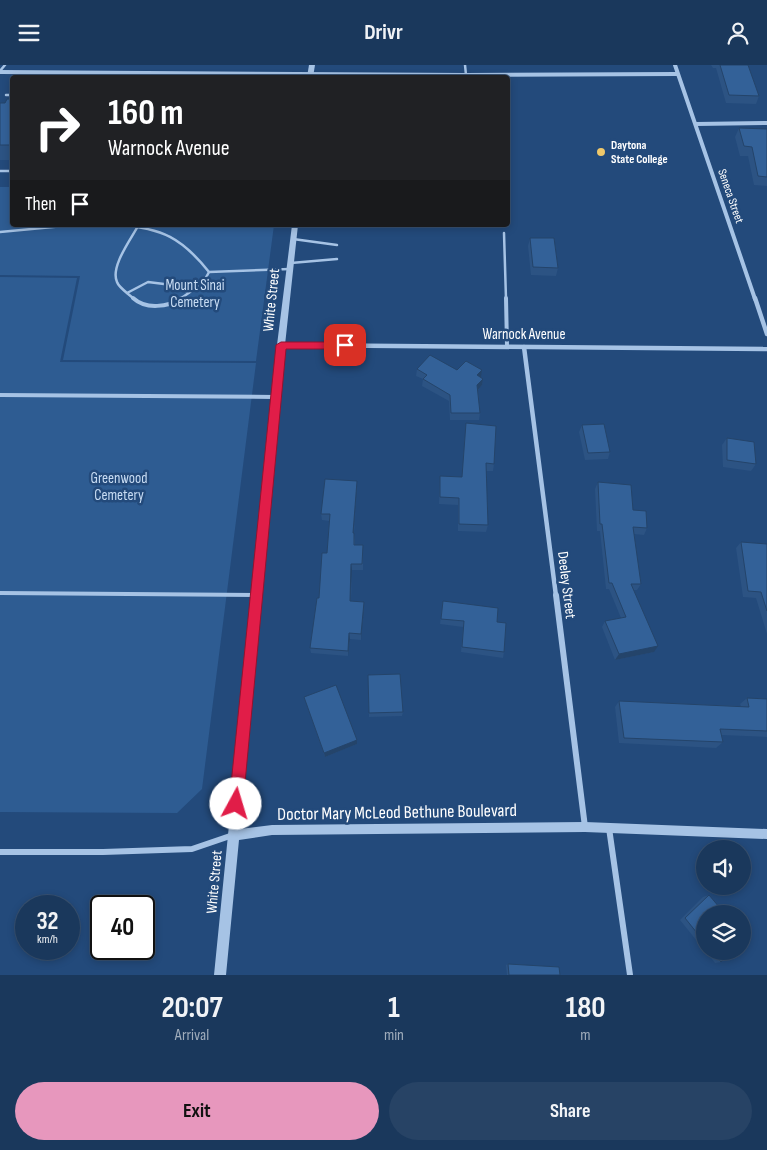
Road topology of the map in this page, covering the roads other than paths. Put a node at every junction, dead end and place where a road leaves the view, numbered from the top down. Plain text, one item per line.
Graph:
1 (5, 65) edge
2 (312, 65) edge
3 (465, 65) edge
4 (675, 65) edge
5 (0, 71) edge
6 (62, 72) junction
7 (220, 72) junction
8 (677, 74) junction
9 (60, 75) edge
10 (218, 75) edge
11 (310, 75) edge
12 (466, 75) junction
13 (6, 95) dead end
14 (10, 95) edge
15 (767, 123) edge
16 (696, 124) junction
17 (49, 227) edge
18 (137, 227) edge
19 (142, 227) edge
20 (295, 227) edge
21 (0, 231) edge
22 (504, 233) dead end
23 (294, 239) junction
24 (336, 245) dead end
25 (337, 259) dead end
26 (290, 266) junction
27 (209, 272) junction
28 (189, 292) junction
29 (127, 293) junction
30 (767, 334) edge
31 (281, 345) junction
32 (507, 347) junction
33 (524, 347) junction
34 (767, 349) edge
35 (0, 395) edge
36 (276, 397) junction
37 (0, 593) edge
38 (257, 595) junction
39 (585, 827) junction
40 (609, 828) junction
41 (767, 834) edge
42 (233, 835) junction
43 (0, 852) edge
44 (220, 975) edge
45 (630, 975) edge

1 - 5 lane
2 - 11 street
3 - 12 lane
4 - 8 street, Seneca Street
5 - 6 street
6 - 7 street
6 - 9 lane
7 - 10 lane
7 - 11 street
8 - 12 street
8 - 16 street, Seneca Street
11 - 12 street
13 - 14 lane
15 - 16 street
16 - 30 street, Seneca Street
17 - 21 lane
18 - 29 lane
19 - 27 lane
20 - 23 street, White Street
22 - 32 lane
23 - 24 lane
23 - 26 street, White Street
25 - 26 lane
26 - 27 lane
26 - 31 street, White Street
27 - 28 lane
28 - 29 lane
28 - 29 lane
31 - 32 street, Warnock Avenue
31 - 36 street, White Street
32 - 33 street, Warnock Avenue
33 - 34 street, Warnock Avenue
33 - 39 street, Deeley Street
35 - 36 lane
36 - 38 street, White Street
37 - 38 lane
38 - 42 street, White Street
39 - 40 street, Doctor Mary McLeod Bethune Boulevard
39 - 42 street, Doctor Mary McLeod Bethune Boulevard
40 - 41 street, Doctor Mary McLeod Bethune Boulevard
40 - 45 street
42 - 43 street, Doctor Mary McLeod Bethune Boulevard
42 - 44 street, White Street

